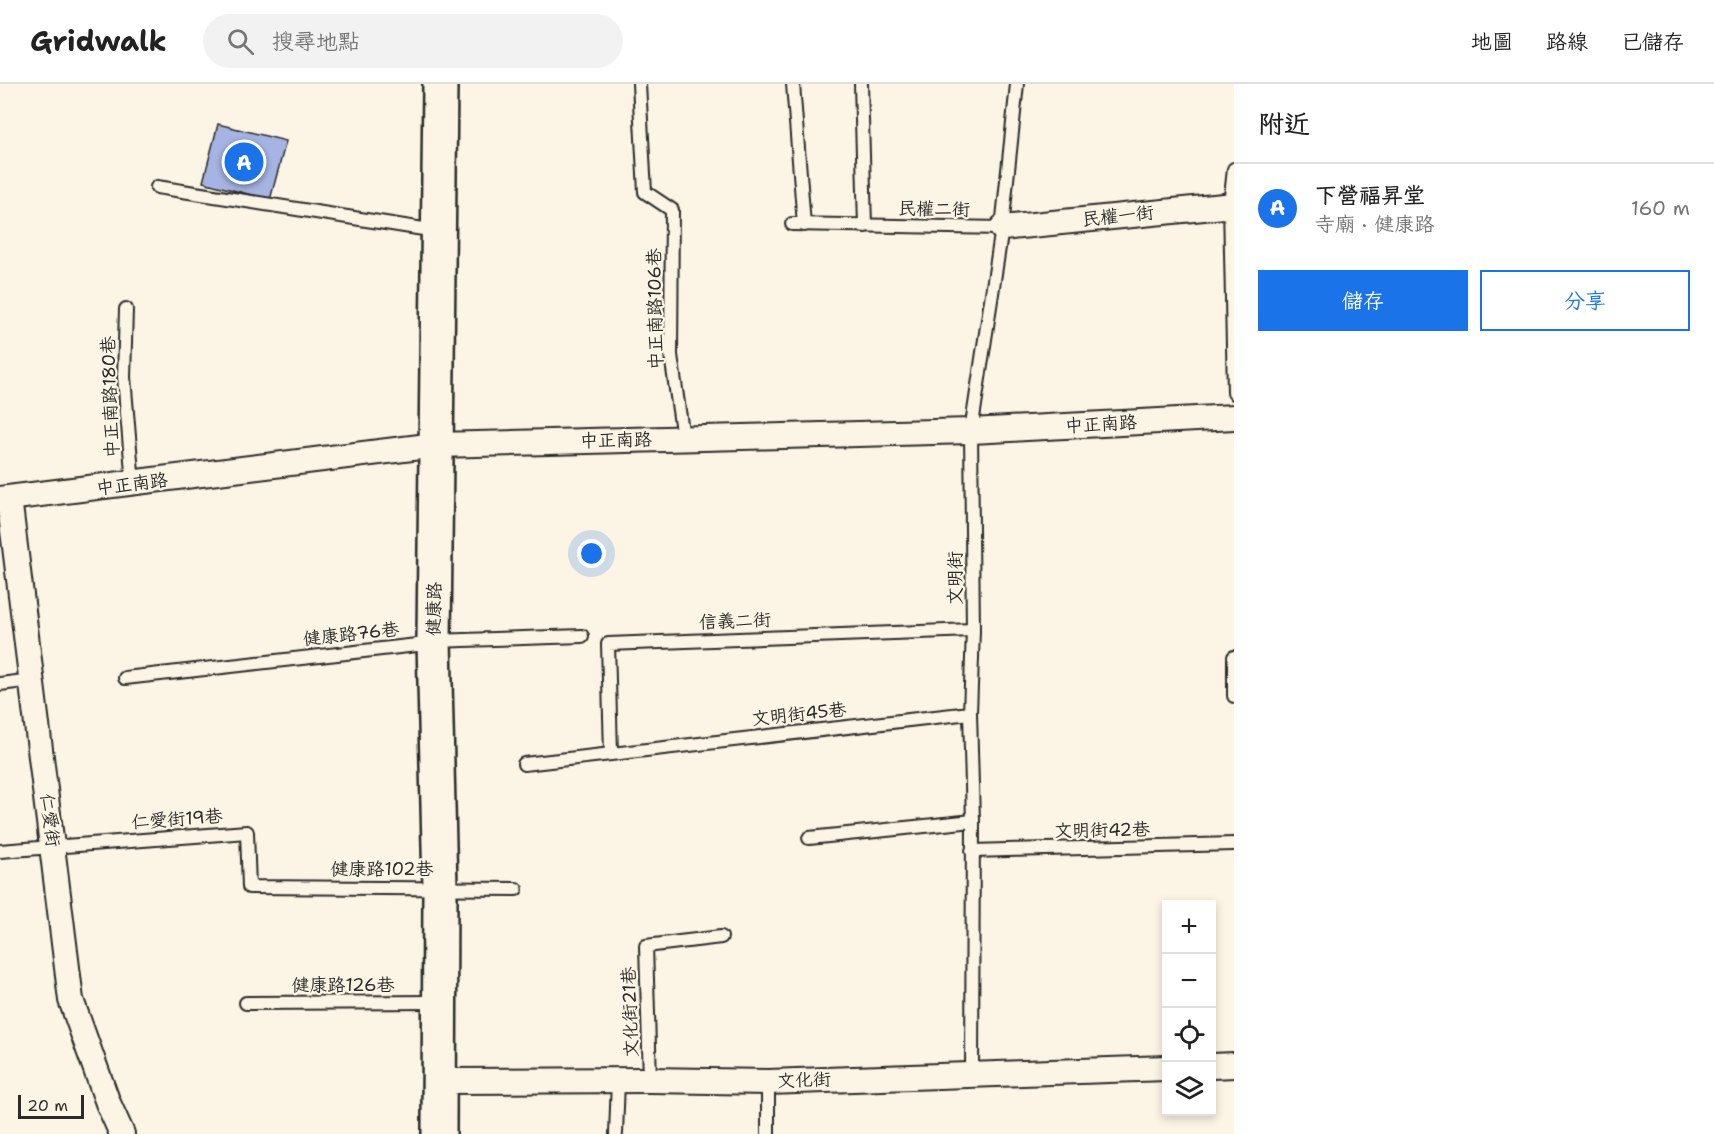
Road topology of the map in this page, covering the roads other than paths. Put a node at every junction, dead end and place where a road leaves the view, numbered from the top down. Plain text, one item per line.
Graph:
1 (440, 84) edge
2 (639, 84) edge
3 (793, 84) edge
4 (861, 84) edge
5 (1017, 84) edge
6 (1234, 170) edge
7 (157, 187) dead end
8 (1232, 205) edge
9 (865, 226) junction
10 (1002, 228) junction
11 (440, 232) junction
12 (126, 309) dead end
13 (1234, 393) edge
14 (1234, 417) edge
15 (971, 431) junction
16 (683, 438) junction
17 (436, 445) junction
18 (133, 484) junction
19 (4, 498) edge
20 (973, 630) junction
21 (582, 636) dead end
22 (434, 641) junction
23 (1234, 657) edge
24 (125, 678) dead end
25 (32, 680) junction
26 (0, 684) edge
27 (1234, 696) edge
28 (970, 713) junction
29 (611, 753) junction
30 (524, 764) dead end
31 (973, 820) junction
32 (809, 838) dead end
33 (1234, 844) edge
34 (54, 847) junction
35 (0, 851) edge
36 (972, 851) junction
37 (249, 887) joint
38 (440, 887) junction
39 (516, 889) dead end
40 (721, 937) dead end
41 (440, 1002) junction
42 (246, 1003) dead end
43 (1234, 1065) edge
44 (1216, 1066) edge
45 (1162, 1068) edge
46 (972, 1074) junction
47 (618, 1080) junction
48 (650, 1080) junction
49 (441, 1081) junction
50 (768, 1082) junction
51 (122, 1134) edge
52 (439, 1134) edge
53 (616, 1134) edge
54 (768, 1134) edge

1 - 11 street, 健康路
2 - 16 lane, 中正南路106巷
3 - 9 lane, 民權二街
4 - 9 lane
5 - 10 lane, 文明街
6 - 8 lane
7 - 11 lane
8 - 10 street, 民權一街
8 - 13 lane
9 - 10 lane, 民權二街
10 - 15 lane, 文明街
11 - 17 street, 健康路
12 - 18 lane, 中正南路180巷
14 - 15 street, 中正南路
15 - 16 street, 中正南路
15 - 20 lane, 文明街
16 - 17 street, 中正南路
17 - 18 street, 中正南路
17 - 22 street, 健康路
18 - 19 street, 中正南路
19 - 25 street, 仁愛街
20 - 28 lane, 文明街
20 - 29 lane, 信義二街
21 - 22 lane, 健康路76巷
22 - 24 lane, 健康路76巷
22 - 38 street, 健康路
23 - 27 lane
25 - 26 lane
25 - 34 street, 仁愛街
28 - 29 lane, 文明街45巷
28 - 31 lane, 文明街
29 - 30 lane, 文明街45巷
31 - 32 lane
31 - 36 lane, 文明街
33 - 36 lane, 文明街42巷
34 - 35 lane
34 - 37 lane, 仁愛街19巷
34 - 51 street, 仁愛街
36 - 46 lane, 文明街
37 - 38 lane, 健康路102巷
38 - 39 lane, 健康路102巷
38 - 41 street, 健康路
40 - 48 lane, 文化街21巷
41 - 42 lane, 健康路126巷
41 - 49 street, 健康路
43 - 44 street
45 - 46 street, 文化街
46 - 50 street, 文化街
47 - 48 street, 文化街
47 - 49 street, 文化街
47 - 53 lane
48 - 50 street, 文化街
49 - 52 street, 健康路
50 - 54 lane

